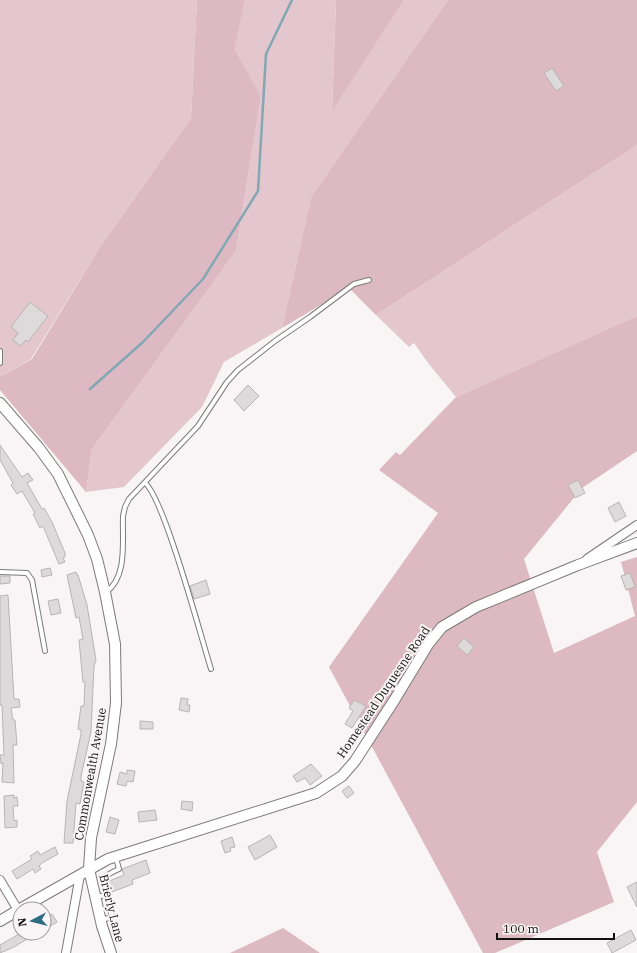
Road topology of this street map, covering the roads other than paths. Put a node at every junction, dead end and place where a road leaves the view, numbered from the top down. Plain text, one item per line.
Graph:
1 (369, 280) dead end
2 (0, 351) edge
3 (0, 363) edge
4 (0, 403) edge
5 (145, 483) junction
6 (637, 525) edge
7 (637, 543) edge
8 (578, 565) junction
9 (0, 572) edge
10 (105, 592) junction
11 (46, 651) dead end
12 (211, 668) dead end
13 (116, 856) junction
14 (89, 869) junction
15 (80, 874) junction
16 (0, 880) edge
17 (106, 895) junction
18 (95, 898) junction
19 (13, 901) edge
20 (34, 901) edge
21 (12, 914) edge
22 (100, 920) junction
23 (0, 921) edge
24 (66, 953) edge
25 (110, 953) edge

1 - 5 lane
2 - 3 lane
4 - 10 street, Commonwealth Avenue
5 - 10 lane
5 - 12 lane
6 - 8 street
7 - 8 street, Homestead Duquesne Road
8 - 13 street, Homestead Duquesne Road
9 - 11 lane
10 - 14 street, Commonwealth Avenue
13 - 14 street, Homestead Duquesne Road
13 - 17 lane
14 - 15 street, Homestead Duquesne Road
14 - 18 street, Brierly Lane
15 - 20 street, Homestead Duquesne Road
15 - 24 street
16 - 19 street
17 - 18 lane
17 - 22 lane
18 - 22 street, Brierly Lane
21 - 23 street, Homestead Duquesne Road
22 - 25 street, Brierly Lane

